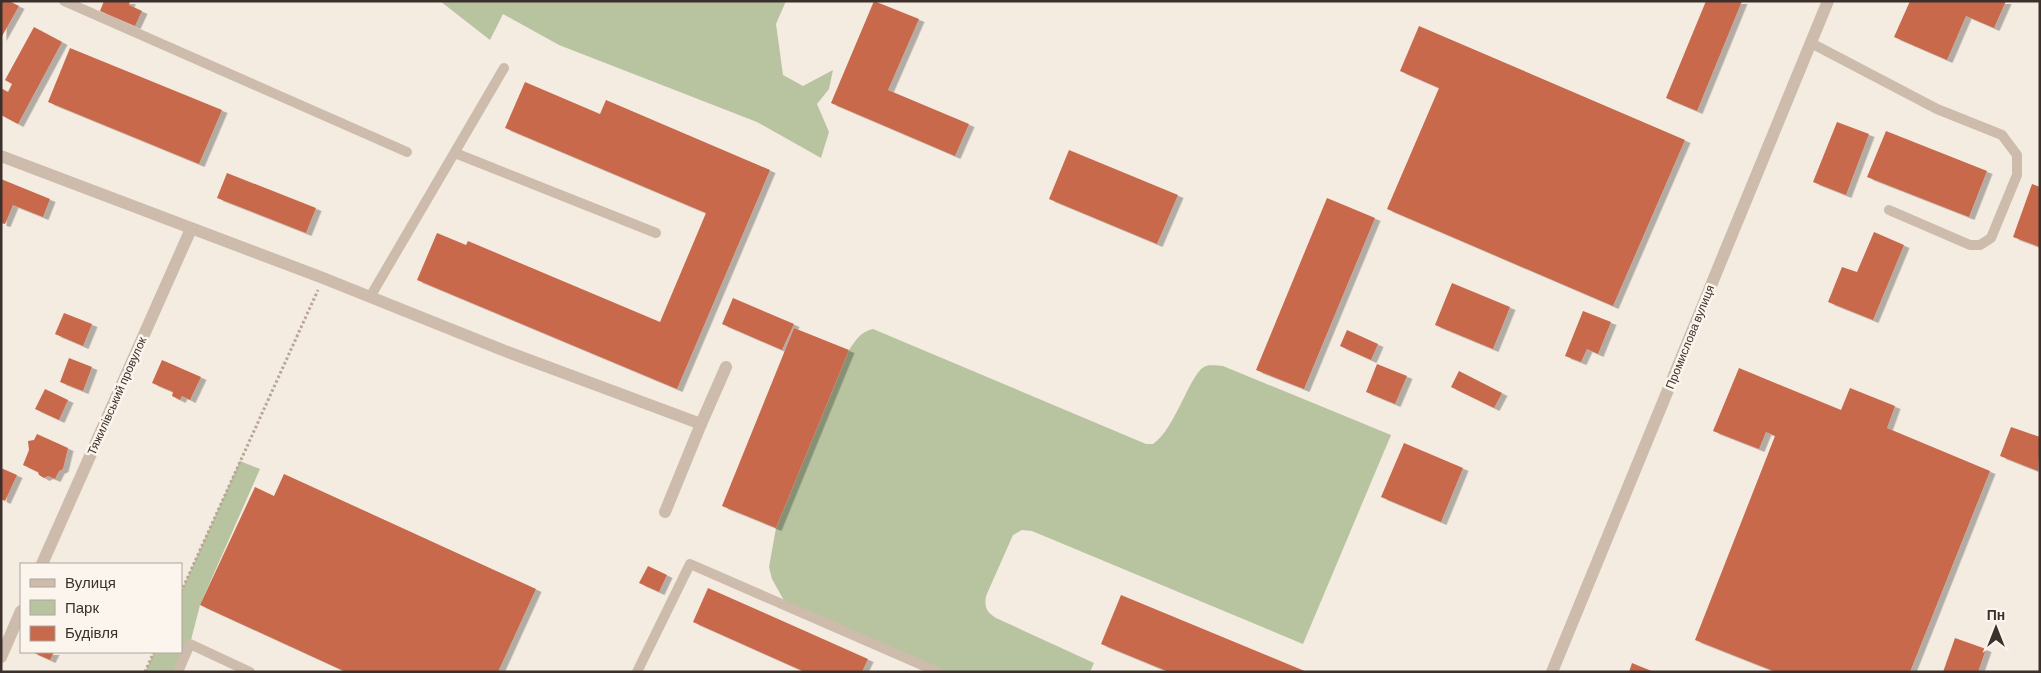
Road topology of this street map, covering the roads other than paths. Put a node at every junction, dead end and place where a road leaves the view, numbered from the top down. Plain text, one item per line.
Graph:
1 (64, 1) edge
2 (1828, 1) edge
3 (1811, 43) junction
4 (504, 68) dead end
5 (407, 152) dead end
6 (455, 153) junction
7 (1, 156) edge
8 (1889, 210) dead end
9 (191, 229) junction
10 (656, 233) dead end
11 (370, 297) junction
12 (726, 367) dead end
13 (701, 424) junction
14 (665, 512) dead end
15 (42, 563) edge
16 (20, 614) edge
17 (1, 656) edge
18 (178, 672) edge
19 (250, 672) edge
20 (637, 672) edge
21 (938, 672) edge
22 (1552, 672) edge

1 - 5 lane
2 - 3 street, Промислова вулиця
3 - 8 lane
3 - 22 street, Промислова вулиця
4 - 6 lane
6 - 10 lane
6 - 11 lane
7 - 9 street
9 - 11 street
9 - 15 street, Тяжилівський провулок
11 - 13 street
12 - 13 street
13 - 14 street
16 - 17 street
18 - 19 lane
20 - 21 lane

